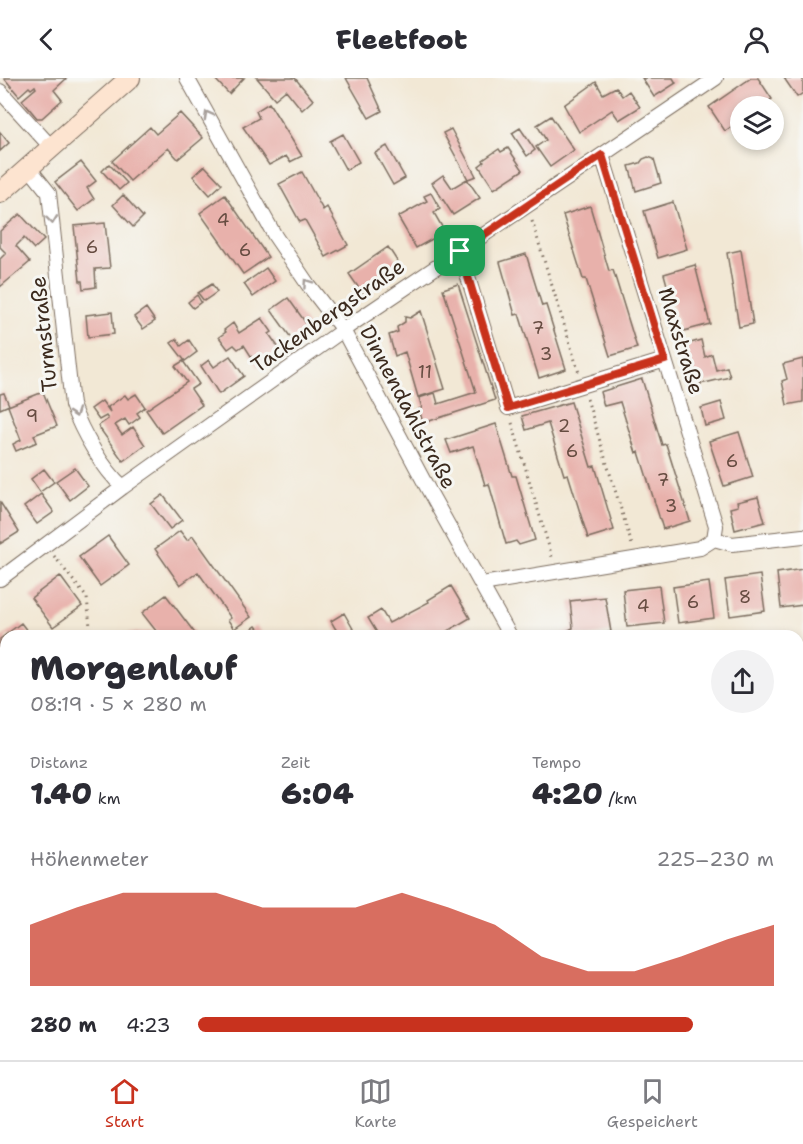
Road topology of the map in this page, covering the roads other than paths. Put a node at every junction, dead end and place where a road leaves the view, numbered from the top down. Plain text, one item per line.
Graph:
1 (130, 78) edge
2 (187, 78) edge
3 (716, 78) edge
4 (0, 91) edge
5 (52, 148) junction
6 (602, 155) junction
7 (29, 168) junction
8 (0, 194) edge
9 (460, 251) junction
10 (343, 330) junction
11 (665, 360) junction
12 (123, 487) junction
13 (803, 536) edge
14 (714, 539) junction
15 (0, 579) edge
16 (482, 584) junction
17 (507, 630) edge

1 - 5 main road
10 -> 2 street, Dinnendahlstraße
3 - 6 street, Tackenbergstraße
4 - 5 street
5 - 7 main road
6 - 9 street, Tackenbergstraße
6 - 11 street, Maxstraße
7 - 8 main road
7 -> 12 street, Turmstraße
9 - 10 street, Tackenbergstraße
9 - 11 street
10 - 12 street, Tackenbergstraße
10 - 16 street, Dinnendahlstraße
11 - 14 street, Maxstraße
12 - 15 street, Tackenbergstraße
13 - 14 street
14 - 16 street
16 - 17 street, Dinnendahlstraße

